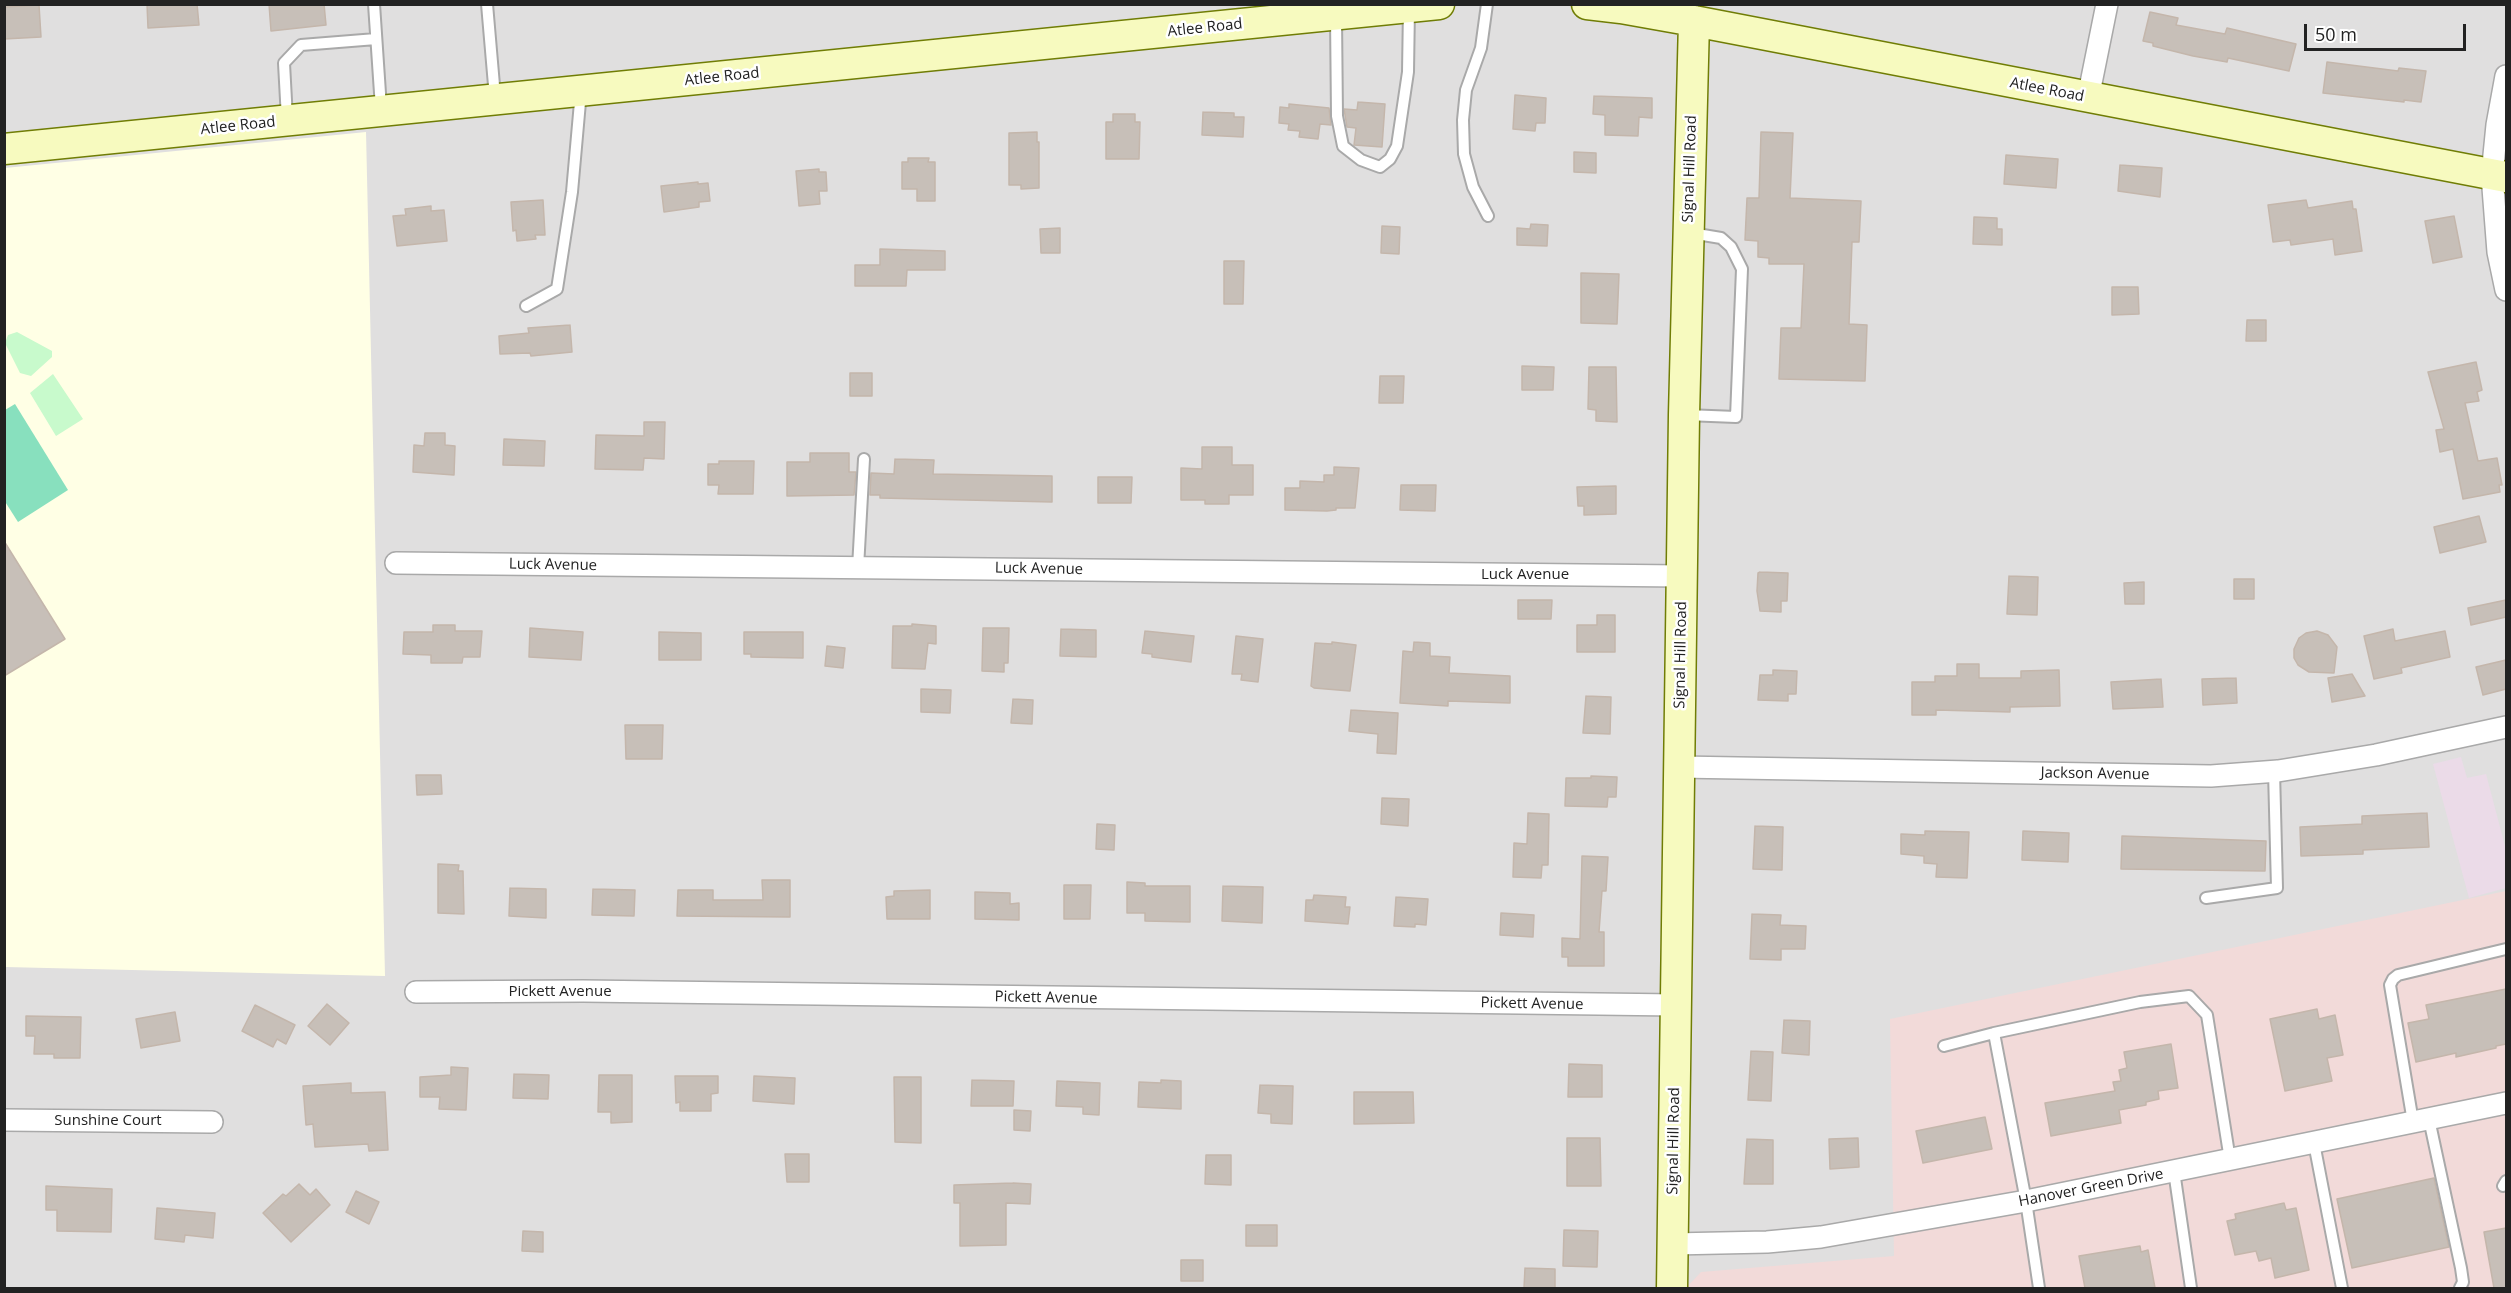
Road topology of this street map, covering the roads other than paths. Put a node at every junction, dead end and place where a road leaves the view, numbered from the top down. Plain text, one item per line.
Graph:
1 (374, 4) edge
2 (487, 4) edge
3 (1439, 4) edge
4 (1487, 4) edge
5 (1587, 4) edge
6 (2107, 4) edge
7 (1396, 7) edge
8 (1636, 8) edge
9 (1336, 14) junction
10 (1694, 21) junction
11 (376, 39) junction
12 (2506, 76) edge
13 (582, 91) junction
14 (2088, 98) junction
15 (496, 100) junction
16 (381, 111) junction
17 (287, 121) junction
18 (4, 149) edge
19 (2500, 176) edge
20 (1488, 216) dead end
21 (1688, 233) junction
22 (2506, 290) edge
23 (526, 306) dead end
24 (1684, 415) junction
25 (864, 459) dead end
26 (396, 563) dead end
27 (858, 568) junction
28 (1682, 576) junction
29 (2506, 727) edge
30 (1679, 767) junction
31 (2274, 771) junction
32 (2206, 898) dead end
33 (2506, 949) edge
34 (416, 992) dead end
35 (1676, 1005) junction
36 (1994, 1033) junction
37 (1944, 1046) dead end
38 (2506, 1103) edge
39 (4, 1120) edge
40 (2421, 1121) junction
41 (212, 1122) dead end
42 (2314, 1143) junction
43 (2230, 1160) junction
44 (2174, 1171) junction
45 (2026, 1201) junction
46 (1673, 1244) junction
47 (1672, 1288) edge
48 (2039, 1288) edge
49 (2191, 1288) edge
50 (2342, 1288) edge
51 (2460, 1288) edge

1 - 11 lane
2 - 15 lane
3 - 7 main road, Atlee Road
4 - 20 lane
5 - 8 main road, Atlee Road
6 - 14 street
7 - 9 main road, Atlee Road
7 - 9 lane
8 - 10 main road, Atlee Road
9 - 13 main road, Atlee Road
10 - 14 main road, Atlee Road
10 - 21 main road, Signal Hill Road
11 - 16 lane
11 - 17 lane
12 - 19 street
13 - 15 main road, Atlee Road
13 - 23 lane
14 - 19 main road, Atlee Road
15 - 16 main road, Atlee Road
16 - 17 main road, Atlee Road
17 - 18 main road, Atlee Road
19 - 22 street
21 - 24 main road, Signal Hill Road
21 - 24 lane
24 - 28 main road, Signal Hill Road
25 - 27 lane
26 - 27 street, Luck Avenue
27 - 28 street, Luck Avenue
28 - 30 main road, Signal Hill Road
29 - 31 street, Jackson Avenue
30 - 31 street, Jackson Avenue
30 - 35 main road, Signal Hill Road
31 - 32 lane
33 - 40 lane
34 - 35 street, Pickett Avenue
35 - 46 main road, Signal Hill Road
36 - 37 lane
36 - 43 lane
36 - 45 lane
38 - 40 street, Hanover Green Drive
39 - 41 street, Sunshine Court
40 - 42 street, Hanover Green Drive
40 - 51 lane
42 - 43 street, Hanover Green Drive
42 - 50 lane
43 - 44 street, Hanover Green Drive
44 - 45 street, Hanover Green Drive
44 - 49 lane
45 - 46 street, Hanover Green Drive
45 - 48 lane
46 - 47 main road, Signal Hill Road

